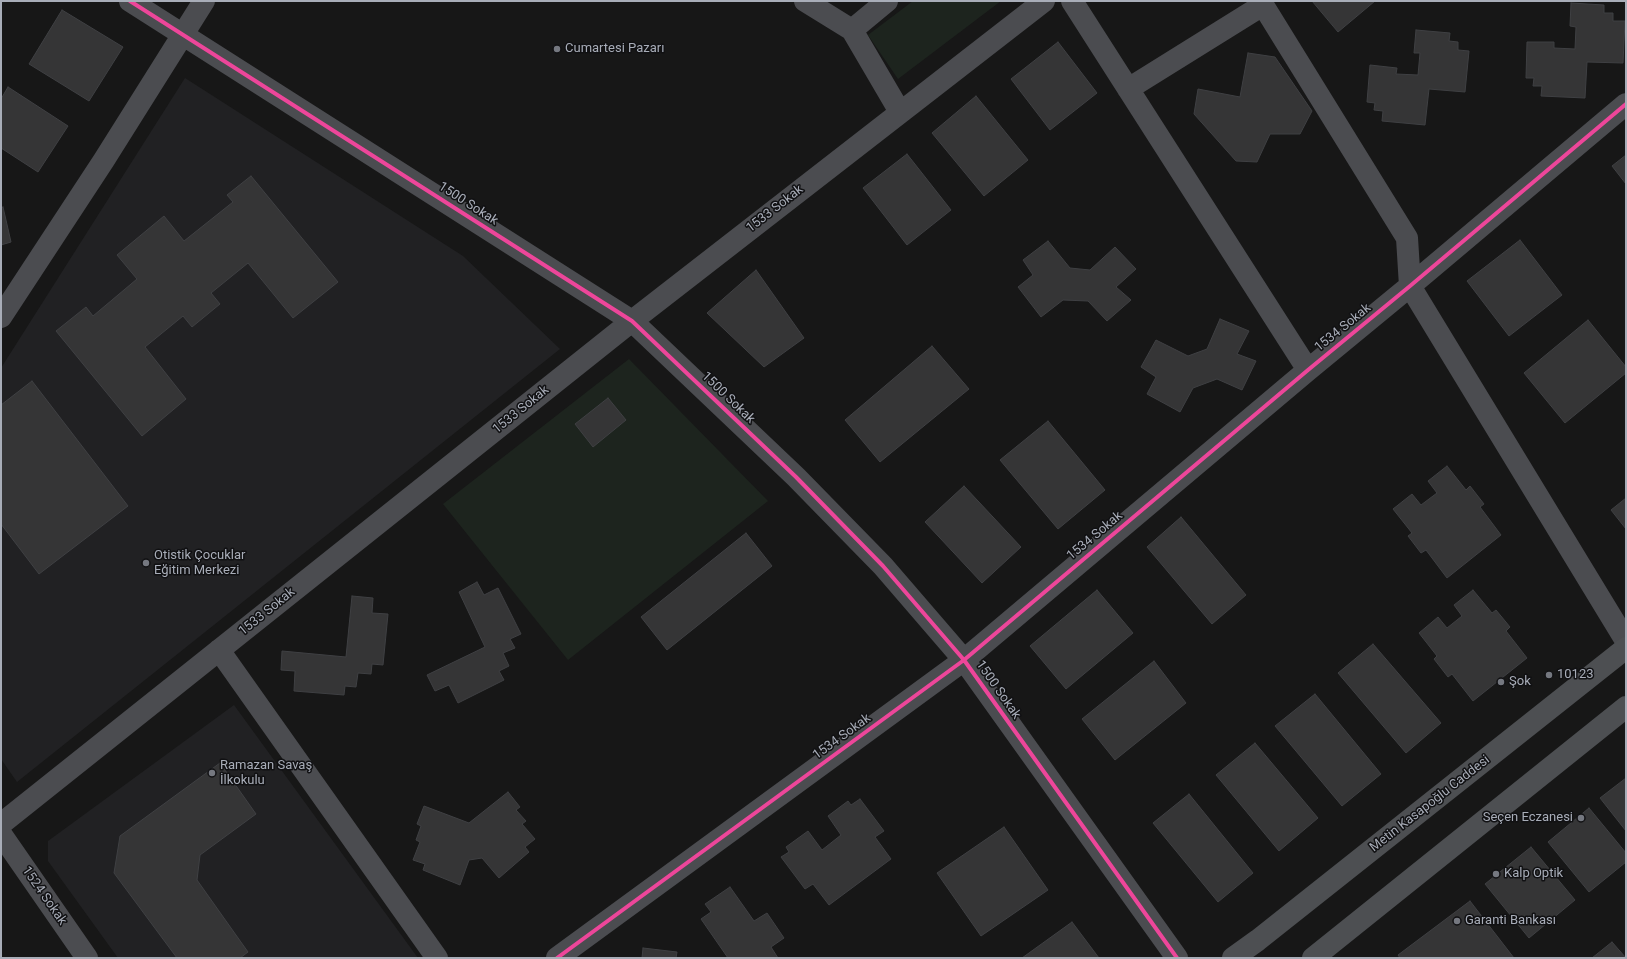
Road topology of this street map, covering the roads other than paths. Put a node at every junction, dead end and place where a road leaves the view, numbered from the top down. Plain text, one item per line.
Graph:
1 (130, 1) edge
2 (204, 1) edge
3 (805, 1) edge
4 (887, 1) edge
5 (1044, 1) edge
6 (1072, 1) edge
7 (852, 30) junction
8 (183, 34) junction
9 (1128, 89) junction
10 (1626, 104) edge
11 (900, 112) junction
12 (1410, 286) junction
13 (1, 317) edge
14 (632, 321) junction
15 (1308, 370) junction
16 (1626, 641) edge
17 (1626, 648) edge
18 (219, 650) junction
19 (964, 660) junction
20 (1626, 707) edge
21 (1, 824) edge
22 (1, 834) edge
23 (87, 958) edge
24 (437, 958) edge
25 (557, 958) edge
26 (1177, 958) edge
27 (1233, 958) edge
28 (1313, 958) edge

1 - 8 street, 1500 Sokak
2 - 8 street
3 - 7 street
4 - 7 street
5 - 11 street, 1533 Sokak
6 - 9 street
7 - 11 street
8 - 13 street
8 - 14 street, 1500 Sokak
9 - 12 street
9 - 15 street
10 - 12 street, 1534 Sokak
11 - 14 street, 1533 Sokak
12 - 15 street, 1534 Sokak
12 - 16 street
14 - 18 street, 1533 Sokak
14 - 19 street, 1500 Sokak
15 - 19 street, 1534 Sokak
17 - 27 main road, Metin Kasapoğlu Caddesi
18 - 21 street, 1533 Sokak
18 - 24 street
19 - 25 street, 1534 Sokak
19 - 26 street, 1500 Sokak
20 - 28 main road
22 - 23 street, 1524 Sokak

